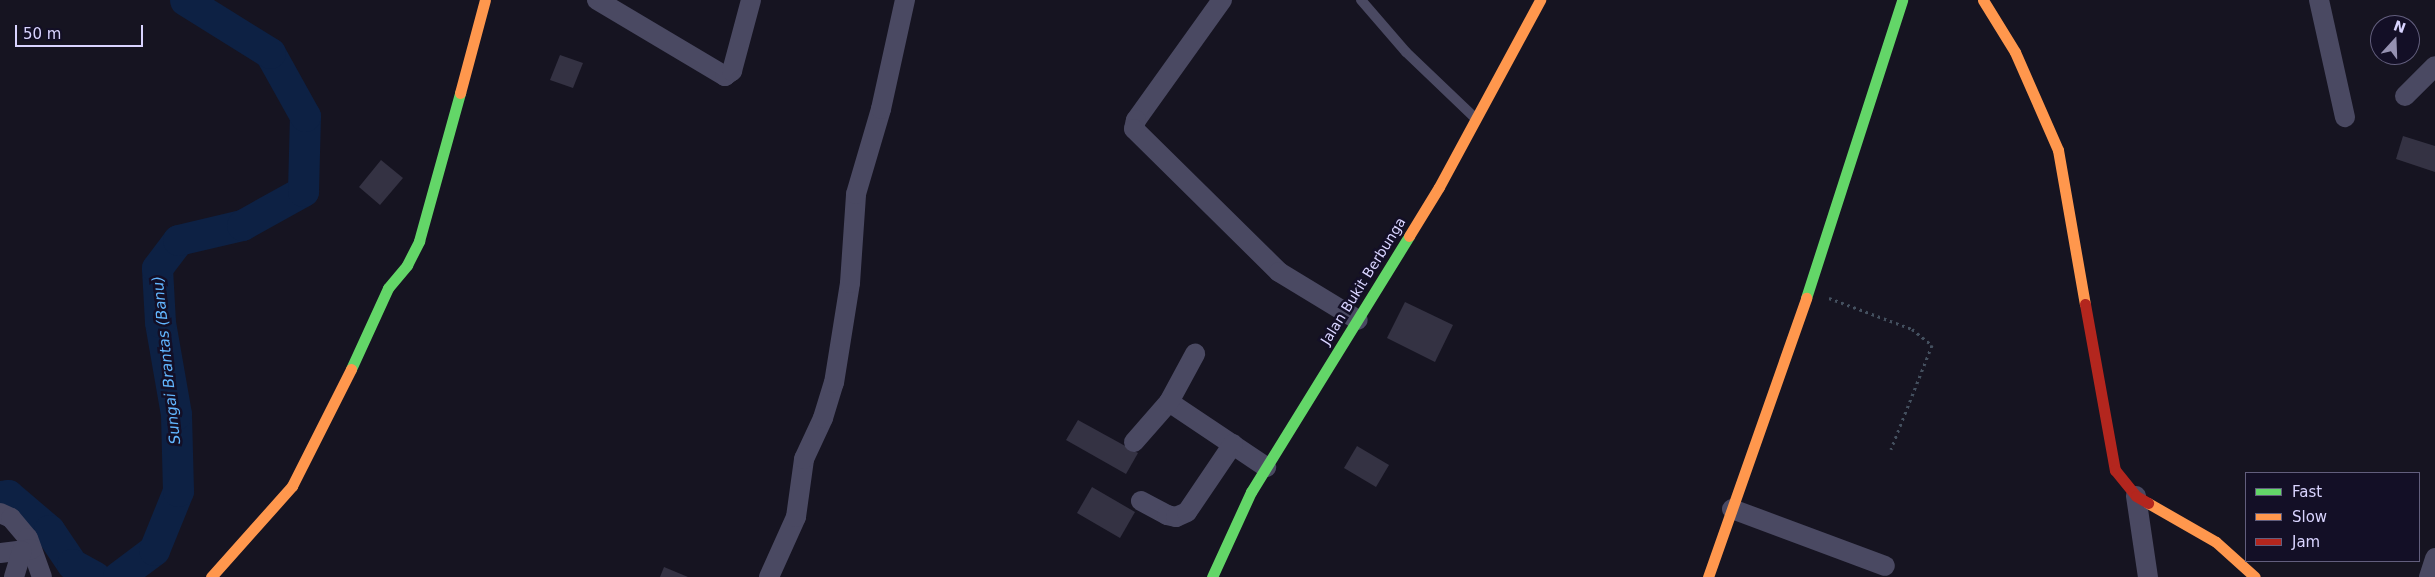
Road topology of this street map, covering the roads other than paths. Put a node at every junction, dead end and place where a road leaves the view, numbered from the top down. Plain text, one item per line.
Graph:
1 (485, 0) edge
2 (597, 0) edge
3 (751, 0) edge
4 (905, 0) edge
5 (1222, 0) edge
6 (1361, 0) edge
7 (1540, 0) edge
8 (1902, 0) edge
9 (1983, 0) edge
10 (2319, 0) edge
11 (2435, 66) edge
12 (2405, 96) dead end
13 (2345, 117) dead end
14 (1477, 119) junction
15 (1358, 320) junction
16 (1195, 354) dead end
17 (1169, 402) junction
18 (1134, 442) dead end
19 (1233, 444) junction
20 (1266, 467) junction
21 (2136, 496) junction
22 (1141, 501) dead end
23 (1732, 509) junction
24 (0, 513) edge
25 (27, 550) junction
26 (0, 553) edge
27 (2435, 558) edge
28 (1885, 566) dead end
29 (14, 577) edge
30 (42, 577) edge
31 (211, 577) edge
32 (769, 577) edge
33 (1212, 577) edge
34 (1708, 577) edge
35 (2148, 577) edge
36 (2255, 577) edge
37 (2429, 577) edge

1 - 31 street
2 - 3 street
4 - 32 street
5 - 15 street
6 - 14 lane
7 - 14 street, Jalan Bukit Berbunga
8 - 23 street
9 - 21 street
10 - 13 street
11 - 12 street
14 - 15 street, Jalan Bukit Berbunga
15 - 20 street, Jalan Bukit Berbunga
16 - 17 street
17 - 18 street
17 - 19 street
19 - 20 street
19 - 22 street
20 - 33 street, Jalan Bukit Berbunga
21 - 35 street
21 - 36 street
23 - 28 street
23 - 34 street
24 - 25 street
25 - 26 street
25 - 29 street
25 - 30 street
27 - 37 street

